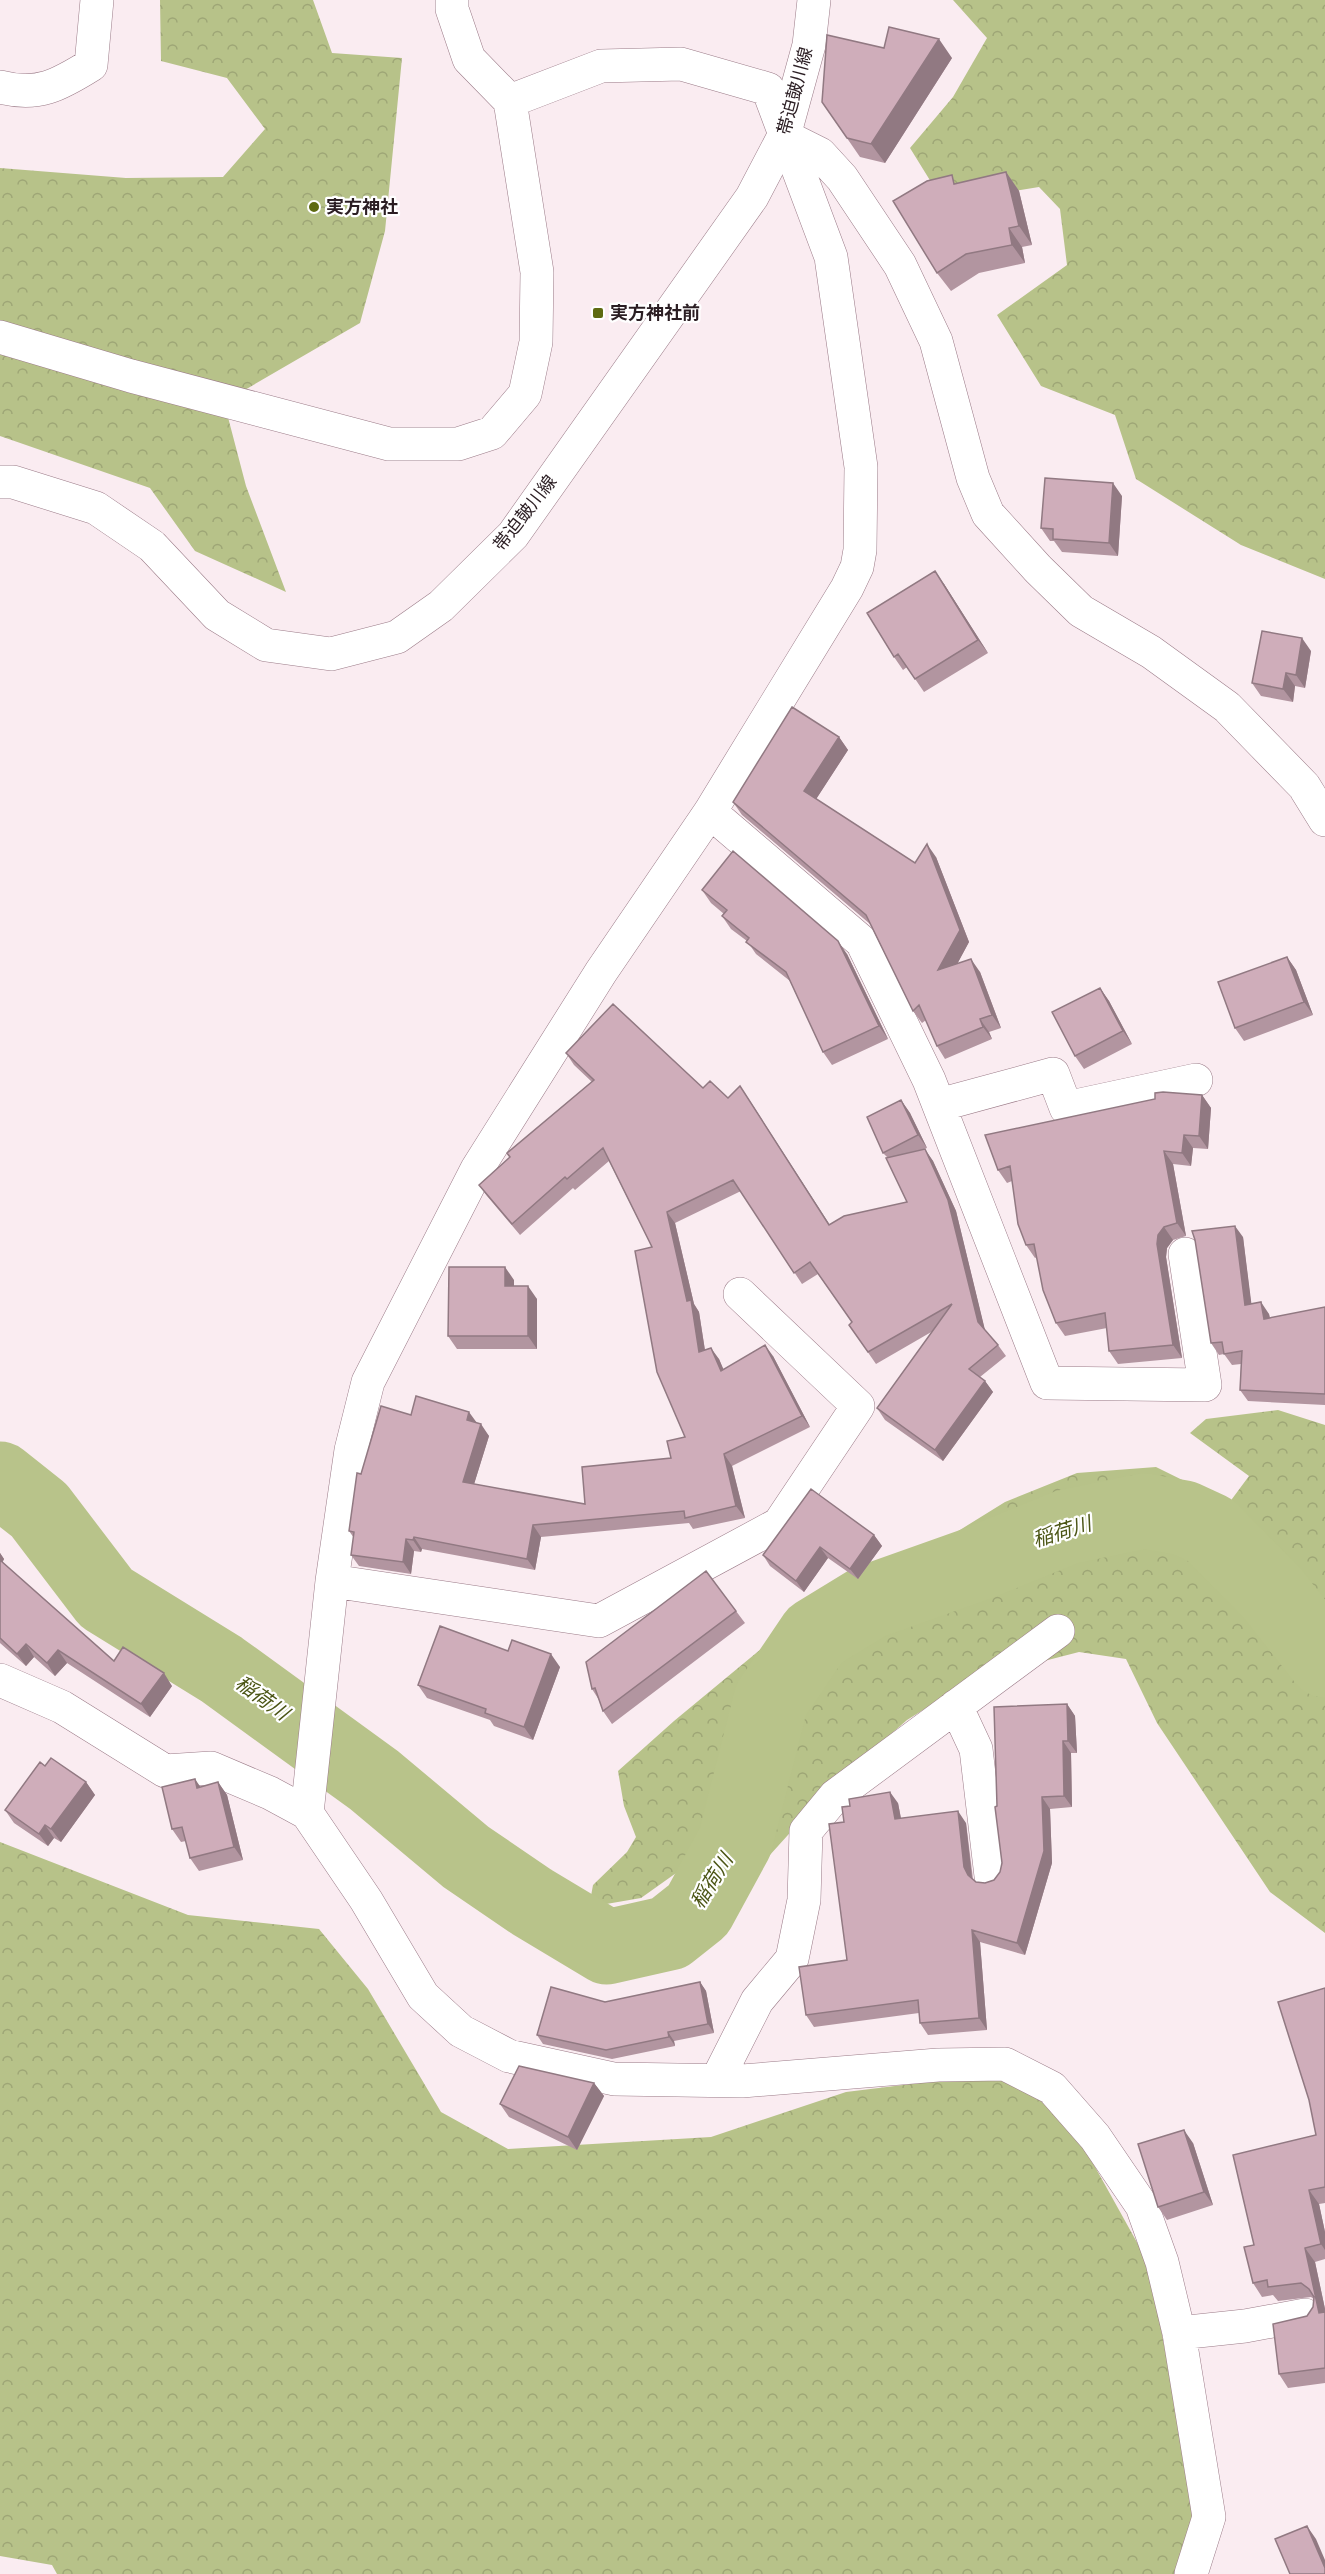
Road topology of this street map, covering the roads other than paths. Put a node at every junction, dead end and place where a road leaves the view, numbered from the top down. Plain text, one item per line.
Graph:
1 (97, 0) edge
2 (452, 0) edge
3 (814, 0) edge
4 (0, 87) edge
5 (510, 101) junction
6 (784, 136) junction
7 (0, 337) edge
8 (0, 482) edge
9 (710, 812) junction
10 (1325, 820) edge
11 (1196, 1080) dead end
12 (939, 1105) junction
13 (1185, 1254) dead end
14 (741, 1294) dead end
15 (332, 1581) junction
16 (1058, 1631) dead end
17 (0, 1680) edge
18 (956, 1706) junction
19 (308, 1802) junction
20 (992, 1876) dead end
21 (717, 2080) junction
22 (1305, 2315) edge
23 (1179, 2333) junction
24 (1191, 2574) edge

1 - 4 street
2 - 5 street
3 - 6 street, 帯迫皷川線
5 - 6 street
5 - 7 street
6 - 8 street, 帯迫皷川線
6 - 9 street
6 - 10 street
9 - 12 street
9 - 15 street
11 - 12 street
12 - 13 street
14 - 15 street
15 - 19 street
16 - 18 street
17 - 19 street
18 - 20 street
18 - 21 street
19 - 21 street
21 - 23 street
22 - 23 street
23 - 24 street

